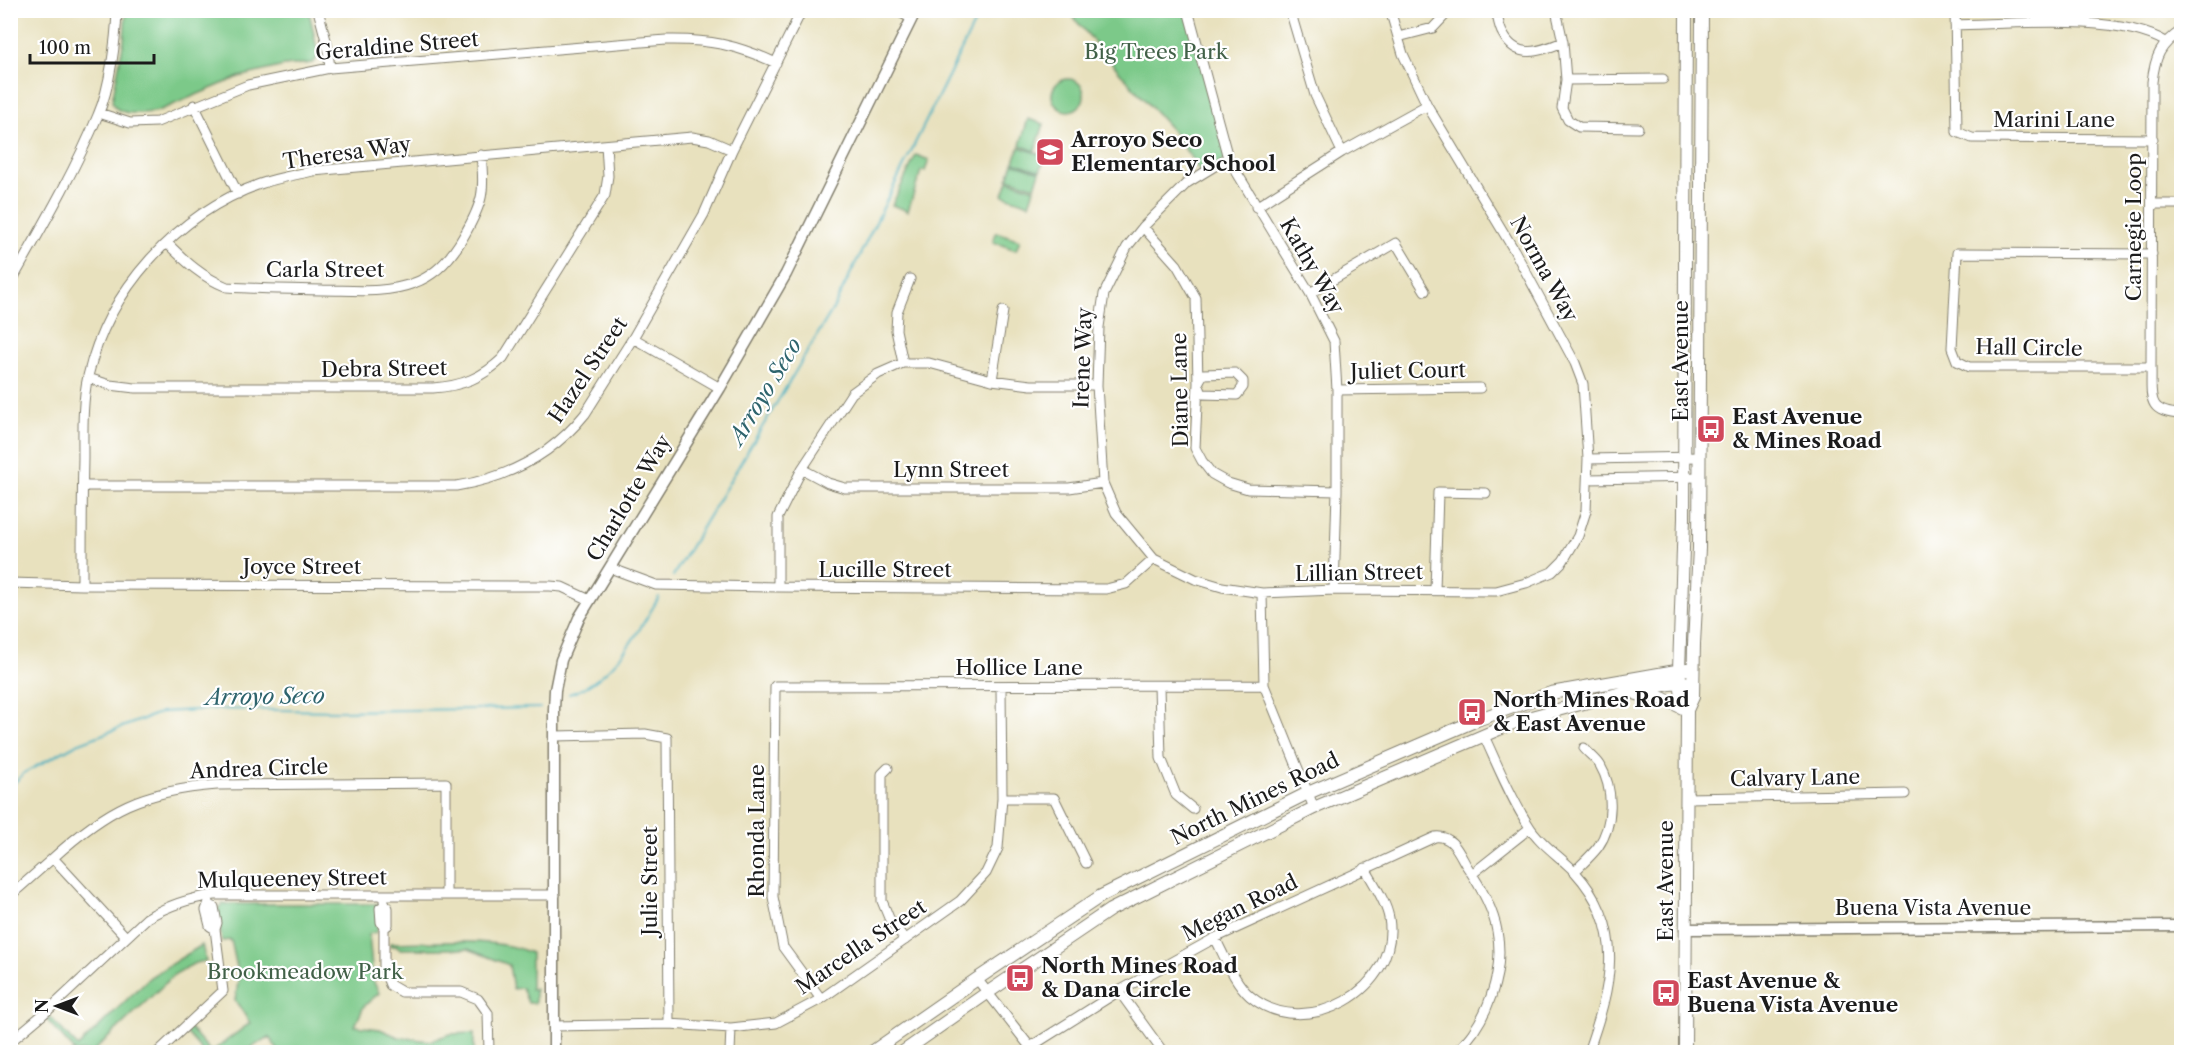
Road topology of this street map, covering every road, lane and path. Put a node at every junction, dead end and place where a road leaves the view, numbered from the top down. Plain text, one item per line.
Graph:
1 (117, 10) edge
2 (318, 10) edge
3 (802, 10) edge
4 (895, 10) edge
5 (1188, 10) edge
6 (1290, 10) edge
7 (1390, 10) edge
8 (1450, 10) edge
9 (1496, 10) edge
10 (1556, 10) edge
11 (1686, 10) edge
12 (1702, 10) edge
13 (1955, 10) edge
14 (2068, 10) edge
15 (914, 14) edge
16 (2068, 22) junction
17 (1955, 25) junction
18 (2181, 30) edge
19 (1398, 37) junction
20 (1563, 42) junction
21 (2166, 42) junction
22 (776, 63) junction
23 (330, 68) junction
24 (1663, 79) dead end
25 (1566, 80) junction
26 (194, 105) junction
27 (1427, 105) junction
28 (99, 113) junction
29 (1638, 128) dead end
30 (2153, 139) junction
31 (606, 145) junction
32 (732, 150) junction
33 (1342, 152) junction
34 (481, 155) junction
35 (1228, 158) junction
36 (238, 194) junction
37 (2153, 204) junction
38 (2181, 204) edge
39 (1256, 207) junction
40 (1143, 227) junction
41 (167, 243) junction
42 (2152, 254) junction
43 (910, 279) dead end
44 (10, 284) edge
45 (1425, 291) dead end
46 (1310, 293) junction
47 (1003, 312) dead end
48 (633, 338) junction
49 (903, 363) junction
50 (2151, 367) junction
51 (88, 378) junction
52 (992, 380) junction
53 (1198, 383) junction
54 (1096, 385) junction
55 (720, 388) junction
56 (1480, 388) dead end
57 (1337, 390) junction
58 (2181, 414) edge
59 (1700, 457) junction
60 (1684, 458) junction
61 (1588, 459) junction
62 (802, 469) junction
63 (1700, 477) junction
64 (1684, 478) junction
65 (1588, 479) junction
66 (1103, 483) junction
67 (82, 486) junction
68 (1337, 491) junction
69 (1486, 493) dead end
70 (1154, 559) junction
71 (1563, 561) joint
72 (610, 568) junction
73 (10, 583) edge
74 (82, 585) junction
75 (778, 587) junction
76 (1334, 590) junction
77 (1436, 590) junction
78 (1262, 593) junction
79 (590, 600) junction
80 (1693, 668) junction
81 (1679, 676) junction
82 (1694, 682) junction
83 (1264, 685) junction
84 (775, 686) joint
85 (1001, 686) junction
86 (1160, 686) junction
87 (1555, 692) junction
88 (1625, 692) junction
89 (1687, 710) junction
90 (555, 736) junction
91 (1484, 736) junction
92 (1584, 748) dead end
93 (888, 768) dead end
94 (1308, 793) junction
95 (1905, 794) dead end
96 (1002, 798) junction
97 (1686, 798) junction
98 (1314, 808) junction
99 (1192, 809) dead end
100 (1530, 828) junction
101 (52, 858) junction
102 (1086, 862) dead end
103 (1365, 868) junction
104 (1575, 871) junction
105 (1472, 874) junction
106 (384, 894) junction
107 (446, 895) junction
108 (555, 895) junction
109 (10, 896) edge
110 (209, 901) junction
111 (2181, 926) edge
112 (1685, 929) junction
113 (126, 937) junction
114 (1215, 938) junction
115 (905, 940) junction
116 (976, 979) junction
117 (1119, 991) junction
118 (987, 993) junction
119 (821, 999) junction
120 (669, 1024) junction
121 (554, 1026) junction
122 (731, 1028) junction
123 (10, 1042) edge
124 (1032, 1050) edge
125 (158, 1053) edge
126 (489, 1053) edge
127 (554, 1053) edge
128 (730, 1053) edge
129 (872, 1053) edge
130 (903, 1053) edge
131 (1163, 1053) edge
132 (1456, 1053) edge
133 (1588, 1053) edge
134 (1685, 1053) edge

1 - 28 street
2 - 23 street
3 - 22 street, Hazel Street
4 - 15 street
5 - 35 street, Kathy Way
6 - 33 street
7 - 19 street, Norma Way
8 - 19 street
9 - 20 street
10 - 20 street
11 - 60 main road, East Avenue
12 - 59 main road, East Avenue
13 - 17 street
14 - 16 street
15 - 55 street, Charlotte Way
16 - 17 street
16 - 21 street
17 - 30 street, Marini Lane
18 - 21 street, Carnegie Loop
19 - 27 street, Norma Way
20 - 25 street
21 - 30 street, Carnegie Loop
22 - 23 street, Geraldine Street
22 - 32 street, Hazel Street
23 - 26 street, Geraldine Street
24 - 25 street
25 - 29 street
26 - 28 street, Geraldine Street
26 - 36 street
27 - 33 street
27 - 61 street, Norma Way
28 - 44 street
30 - 37 street, Carnegie Loop
31 - 32 street, Theresa Way
31 - 34 street, Theresa Way
31 - 51 street, Debra Street
32 - 48 street, Hazel Street
33 - 39 street
34 - 36 street, Theresa Way
34 - 41 street, Carla Street
35 - 39 street, Kathy Way
35 - 40 street, Irene Way
36 - 41 street, Theresa Way
37 - 38 street
37 - 42 street, Carnegie Loop
39 - 46 street, Kathy Way
40 - 53 street, Diane Lane
40 - 54 street, Irene Way
41 - 51 street, Theresa Way
42 - 50 street, Carnegie Loop
42 - 50 street, Hall Circle
43 - 49 street
45 - 46 street
46 - 57 street, Kathy Way
47 - 52 street
48 - 55 street
48 - 67 street, Hazel Street
49 - 52 street
49 - 62 street
50 - 58 street, Carnegie Loop
51 - 67 street, Theresa Way
52 - 54 street
53 - 53 street
53 - 68 street, Diane Lane
54 - 66 street, Irene Way
55 - 72 street, Charlotte Way
56 - 57 street, Juliet Court
57 - 68 street, Kathy Way
59 - 60 street
59 - 63 main road, East Avenue
60 - 61 street
60 - 64 main road, East Avenue
61 - 65 street, Norma Way
62 - 66 street, Lynn Street
62 - 75 street
63 - 64 street
63 - 80 main road, East Avenue
64 - 65 street
64 - 81 main road, East Avenue
65 - 71 street, Norma Way
66 - 70 street, Irene Way
67 - 74 street, Theresa Way
68 - 76 street, Kathy Way
69 - 77 street
70 - 75 street, Lucille Street
70 - 78 street, Lillian Street
71 - 77 street, Lillian Street
72 - 75 street, Lucille Street
72 - 79 street, Charlotte Way
73 - 74 street, Joyce Street
74 - 79 street, Joyce Street
76 - 77 street, Lillian Street
76 - 78 street, Lillian Street
78 - 83 street
79 - 90 street, Charlotte Way
80 - 81 main road, North Mines Road
80 - 82 main road, East Avenue
81 - 82 main road, North Mines Road
81 - 87 main road, North Mines Road
81 - 88 main road, North Mines Road
81 - 89 main road, East Avenue
82 - 89 main road, East Avenue
83 - 86 street, Hollice Lane
83 - 94 street
84 - 85 street, Hollice Lane
84 - 119 street, Rhonda Lane
85 - 86 street, Hollice Lane
85 - 96 street, Marcella Street
86 - 99 street
87 - 91 main road
87 - 94 main road, North Mines Road
88 - 89 main road
88 - 91 main road, North Mines Road
89 - 97 main road, East Avenue
90 - 108 street, Charlotte Way
90 - 120 street, Julie Street
91 - 98 main road, North Mines Road
91 - 100 street
92 - 104 street
93 - 115 street
94 - 98 street
94 - 116 main road, North Mines Road
95 - 97 street, Calvary Lane
96 - 102 street
96 - 115 street, Marcella Street
97 - 112 main road, East Avenue
98 - 118 main road, North Mines Road
100 - 104 street
100 - 105 street
101 - 107 street, Andrea Circle
101 - 109 street
101 - 113 street
103 - 105 street, Megan Road
103 - 114 street, Megan Road
103 - 114 street
104 - 133 street
105 - 132 street
106 - 107 street, Mulqueeney Street
106 - 110 street, Mulqueeney Street
106 - 126 street
107 - 108 street, Mulqueeney Street
108 - 121 street, Charlotte Way
110 - 113 street, Mulqueeney Street
110 - 125 street
111 - 112 street, Buena Vista Avenue
112 - 134 main road, East Avenue
113 - 123 street, Mulqueeney Street
114 - 117 street, Megan Road
115 - 119 street, Marcella Street
116 - 118 street
116 - 129 main road, North Mines Road
117 - 124 street, Megan Road
117 - 131 street
118 - 124 street
118 - 130 main road, North Mines Road
119 - 122 street, Marcella Street
120 - 121 street, Marcella Street
120 - 122 street, Marcella Street
121 - 127 street, Charlotte Way
122 - 128 street

